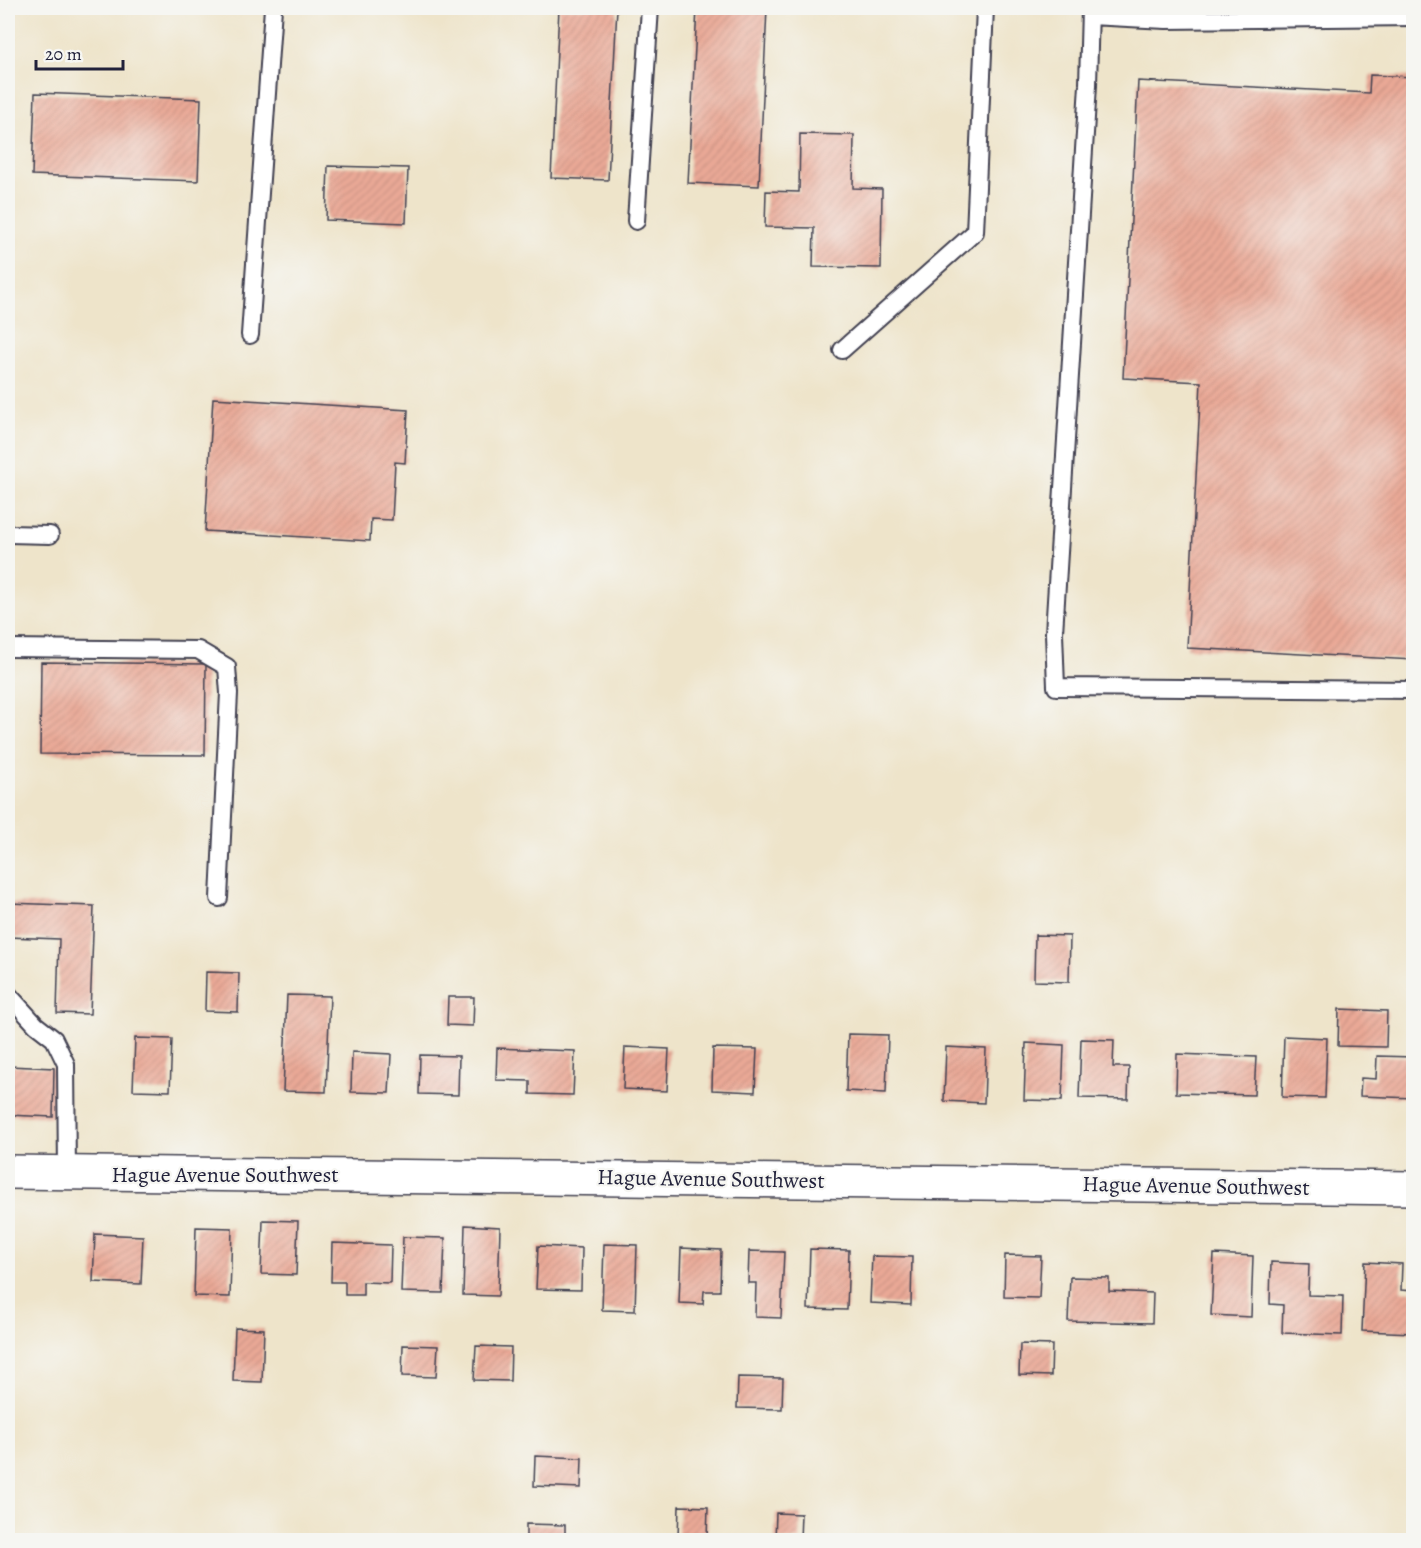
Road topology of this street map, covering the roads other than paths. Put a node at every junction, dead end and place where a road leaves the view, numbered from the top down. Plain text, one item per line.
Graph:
1 (273, 8) edge
2 (650, 8) edge
3 (985, 8) edge
4 (1090, 12) edge
5 (1413, 17) edge
6 (636, 221) dead end
7 (250, 335) dead end
8 (842, 351) dead end
9 (8, 534) edge
10 (50, 536) dead end
11 (8, 648) edge
12 (1413, 690) edge
13 (219, 898) dead end
14 (8, 994) edge
15 (8, 1172) edge
16 (66, 1172) junction
17 (1413, 1188) edge

1 - 7 lane
2 - 6 lane
3 - 8 lane
4 - 5 lane
4 - 12 lane
9 - 10 lane
11 - 13 lane
14 - 16 lane
15 - 16 street, Hague Avenue Southwest
16 - 17 street, Hague Avenue Southwest

